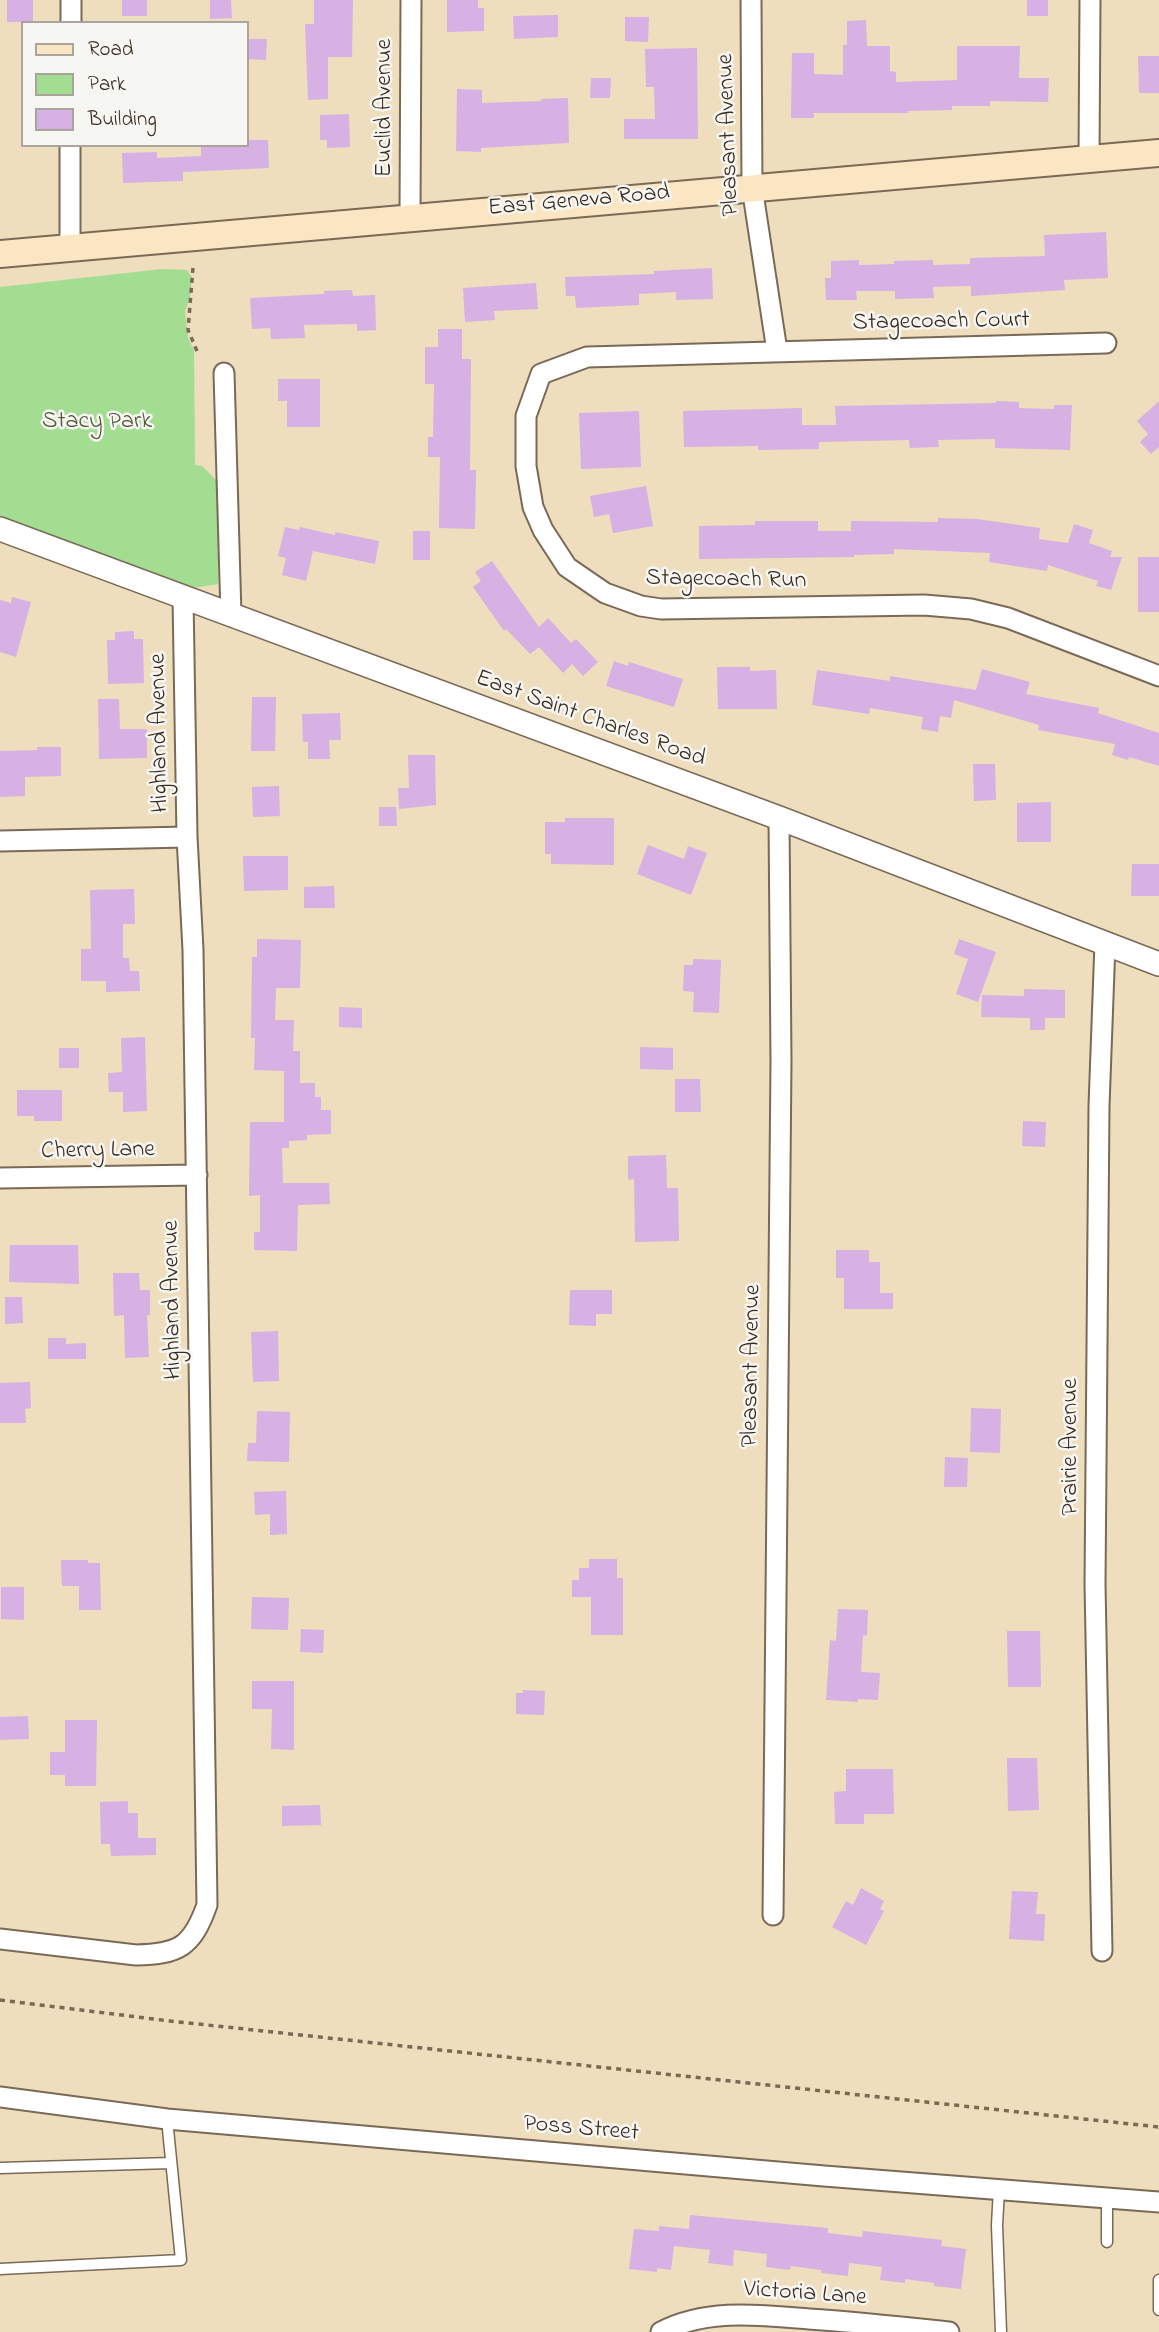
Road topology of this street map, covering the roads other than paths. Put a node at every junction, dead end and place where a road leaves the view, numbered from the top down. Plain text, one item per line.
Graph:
1 (71, 0) edge
2 (411, 0) edge
3 (751, 0) edge
4 (1090, 0) edge
5 (71, 21) edge
6 (70, 147) edge
7 (1159, 153) edge
8 (1089, 159) junction
9 (752, 187) junction
10 (410, 217) junction
11 (70, 247) junction
12 (0, 254) edge
13 (1106, 343) dead end
14 (777, 351) junction
15 (224, 373) dead end
16 (0, 529) edge
17 (183, 597) junction
18 (231, 615) junction
19 (1159, 676) edge
20 (779, 818) junction
21 (187, 837) junction
22 (0, 841) edge
23 (1105, 943) junction
24 (1159, 964) edge
25 (197, 1175) junction
26 (0, 1178) edge
27 (772, 1915) dead end
28 (0, 1939) edge
29 (1102, 1951) dead end
30 (0, 2097) edge
31 (167, 2119) junction
32 (171, 2163) junction
33 (0, 2168) edge
34 (999, 2189) junction
35 (1107, 2198) junction
36 (1159, 2202) edge
37 (1107, 2242) dead end
38 (0, 2269) edge
39 (1159, 2280) edge
40 (1159, 2287) edge
41 (1159, 2310) edge
42 (842, 2326) edge
43 (661, 2332) edge
44 (948, 2332) edge
45 (1001, 2332) edge

1 - 5 street
2 - 10 street, Euclid Avenue
3 - 9 street, Pleasant Avenue
4 - 8 street
6 - 11 street
7 - 8 main road, East Geneva Road
8 - 9 main road, East Geneva Road
9 - 10 main road, East Geneva Road
9 - 14 street, Pleasant Avenue
10 - 11 main road, East Geneva Road
11 - 12 main road, East Geneva Road
13 - 14 street, Stagecoach Court
14 - 19 street, Stagecoach Run
15 - 18 street
16 - 17 street, East Saint Charles Road
17 - 18 street, East Saint Charles Road
17 - 21 street, Highland Avenue
18 - 20 street, East Saint Charles Road
20 - 23 street, East Saint Charles Road
20 - 27 street, Pleasant Avenue
21 - 22 street
21 - 25 street, Highland Avenue
23 - 24 street, East Saint Charles Road
23 - 29 street, Prairie Avenue
25 - 26 street, Cherry Lane
25 - 28 street, Highland Avenue
30 - 31 street, Poss Street
31 - 32 lane
31 - 34 street, Poss Street
32 - 33 lane
32 - 38 lane
34 - 35 street, Poss Street
34 - 45 lane
35 - 36 street, Poss Street
35 - 37 lane
39 - 40 lane
40 - 41 lane
42 - 43 street, Victoria Lane
42 - 44 street, Victoria Lane

